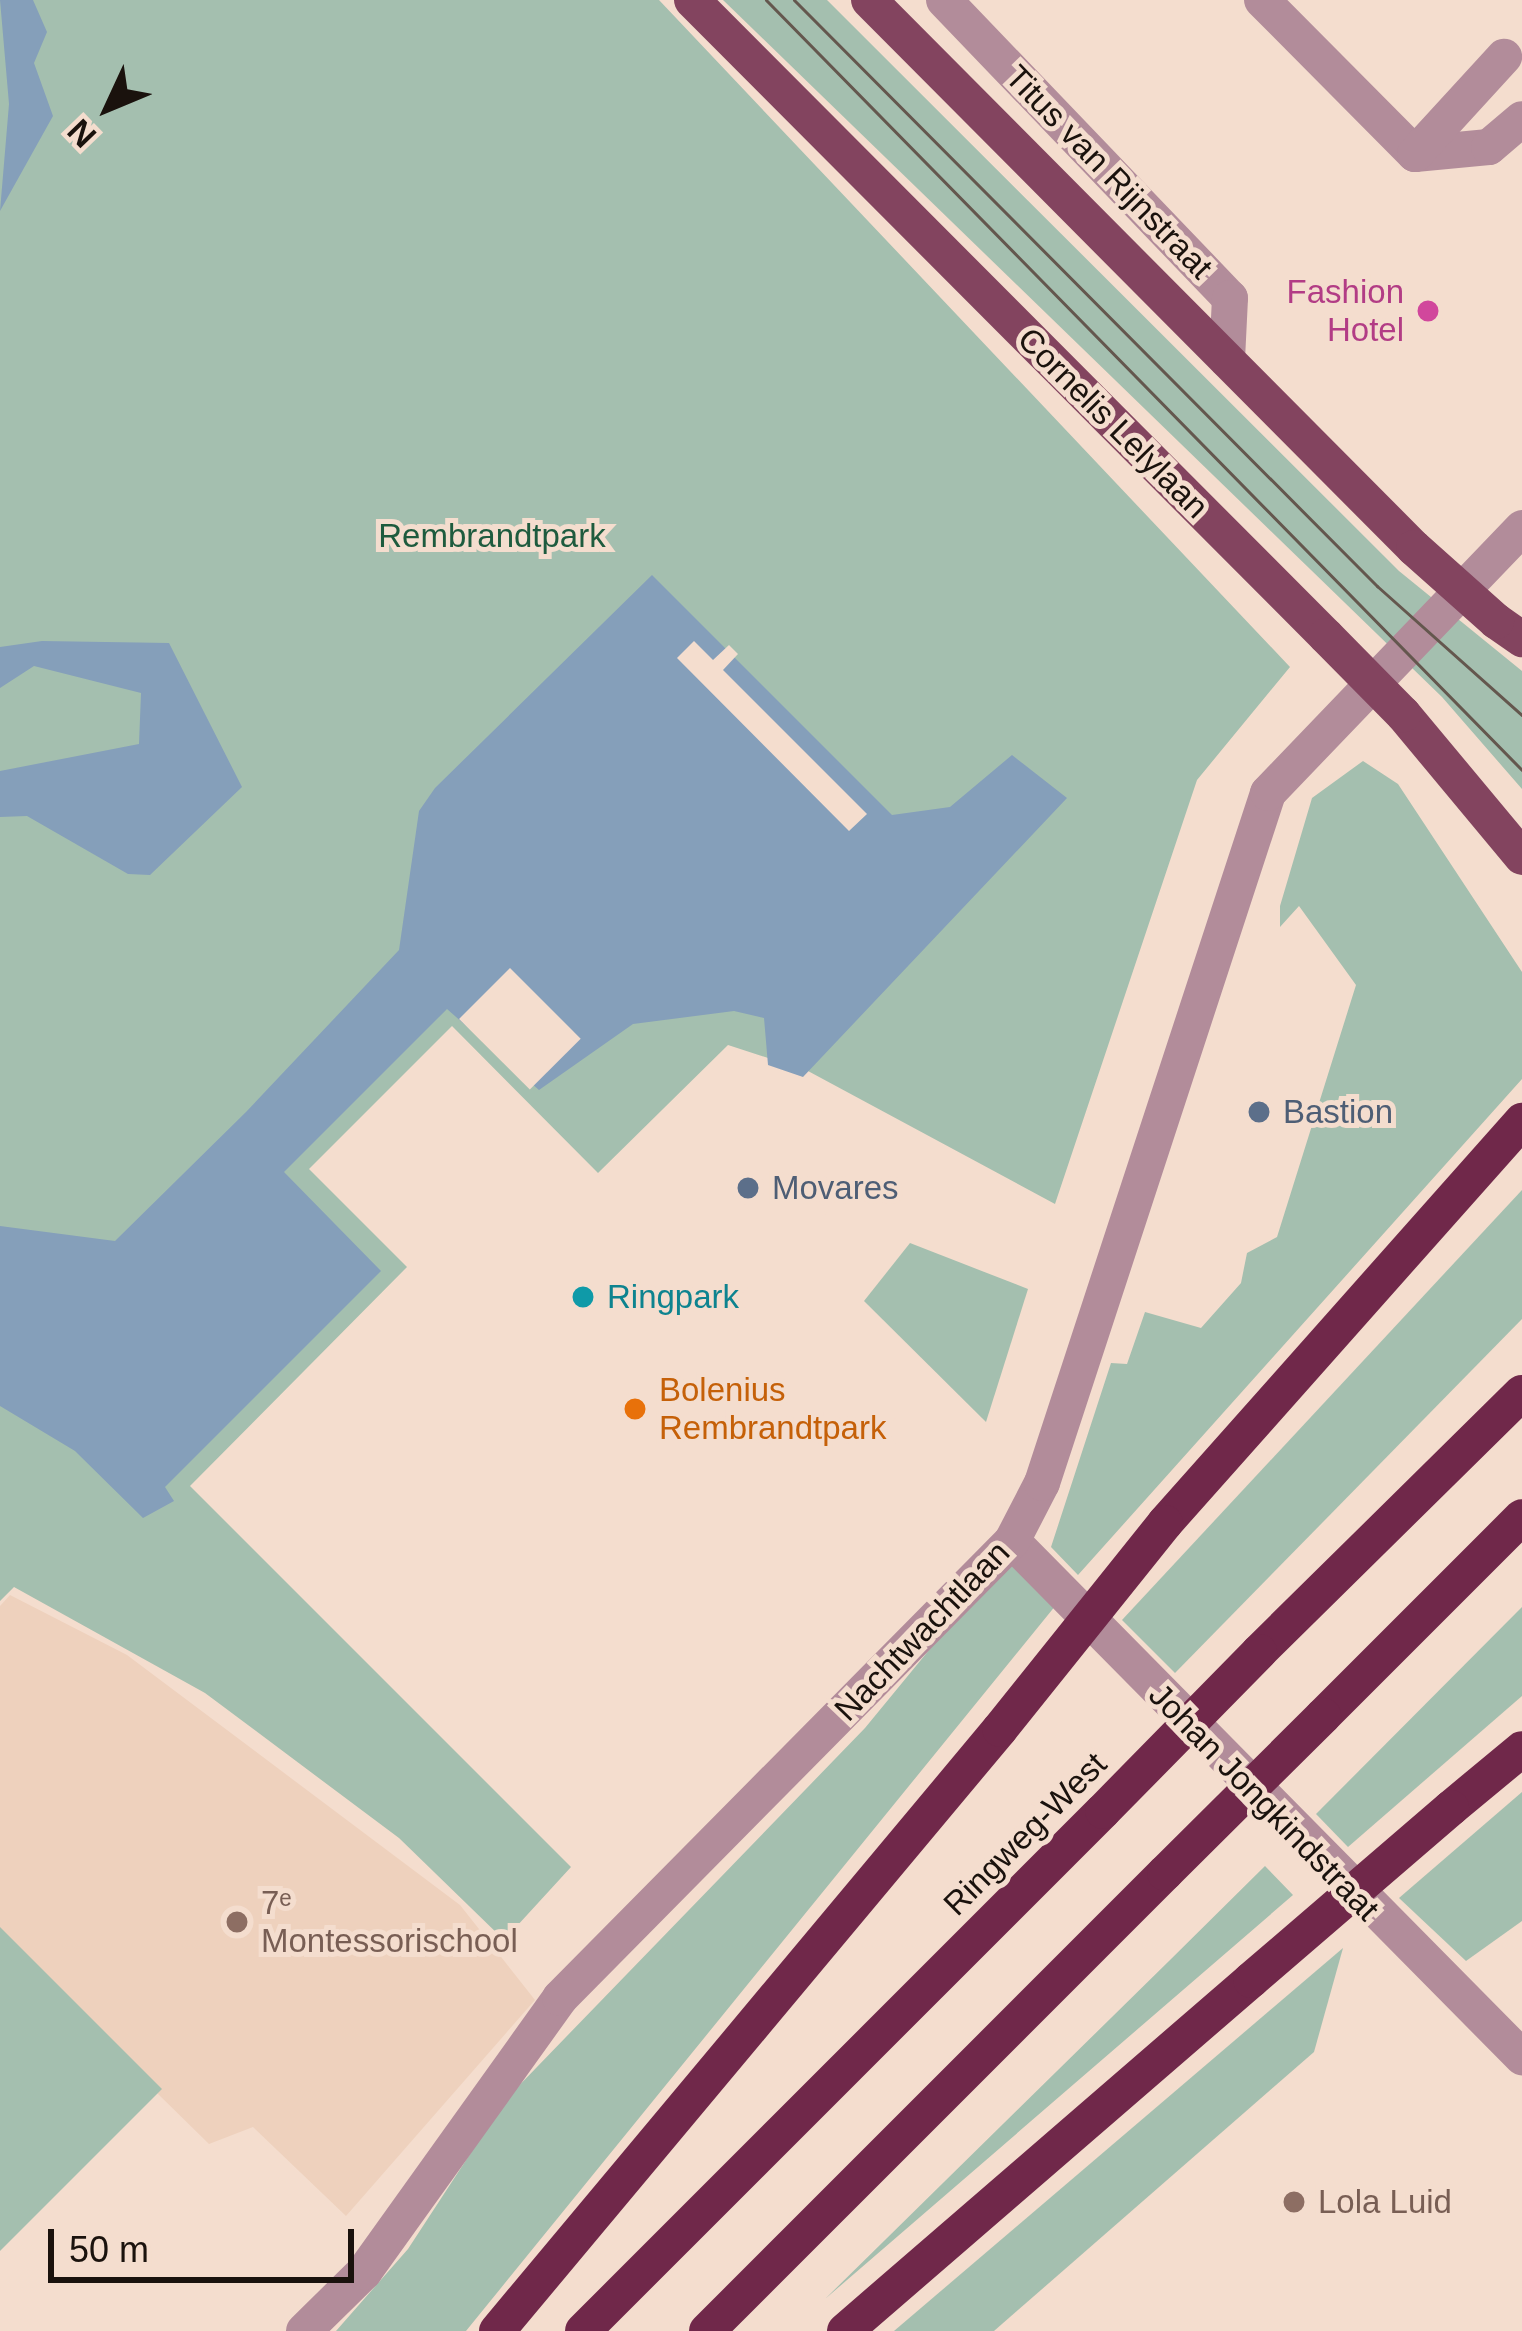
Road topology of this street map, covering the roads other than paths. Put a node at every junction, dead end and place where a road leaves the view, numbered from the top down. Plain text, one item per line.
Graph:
1 (692, 0) edge
2 (869, 0) edge
3 (944, 0) edge
4 (1262, 0) edge
5 (1504, 57) dead end
6 (1522, 119) edge
7 (1415, 154) junction
8 (1227, 360) junction
9 (1522, 529) edge
10 (1509, 630) edge
11 (1522, 857) edge
12 (1522, 1120) edge
13 (1522, 1393) edge
14 (1522, 1517) edge
15 (1012, 1541) junction
16 (1522, 1749) edge
17 (1522, 2057) edge
18 (304, 2331) edge
19 (497, 2331) edge
20 (583, 2331) edge
21 (707, 2331) edge
22 (845, 2331) edge

1 - 11 main road, Cornelis Lelylaan, bridge
2 - 8 main road
3 - 8 street, Titus van Rijnstraat
4 - 7 street
5 - 7 street
6 - 7 street
8 - 10 main road, bridge
9 - 15 street, Nachtwachtlaan
12 - 19 highway, bridge
13 - 20 highway, Ringweg-West, bridge
14 - 21 highway, bridge
15 - 17 street, Johan Jongkindstraat
15 - 18 street, Nachtwachtlaan
16 - 22 highway, bridge

